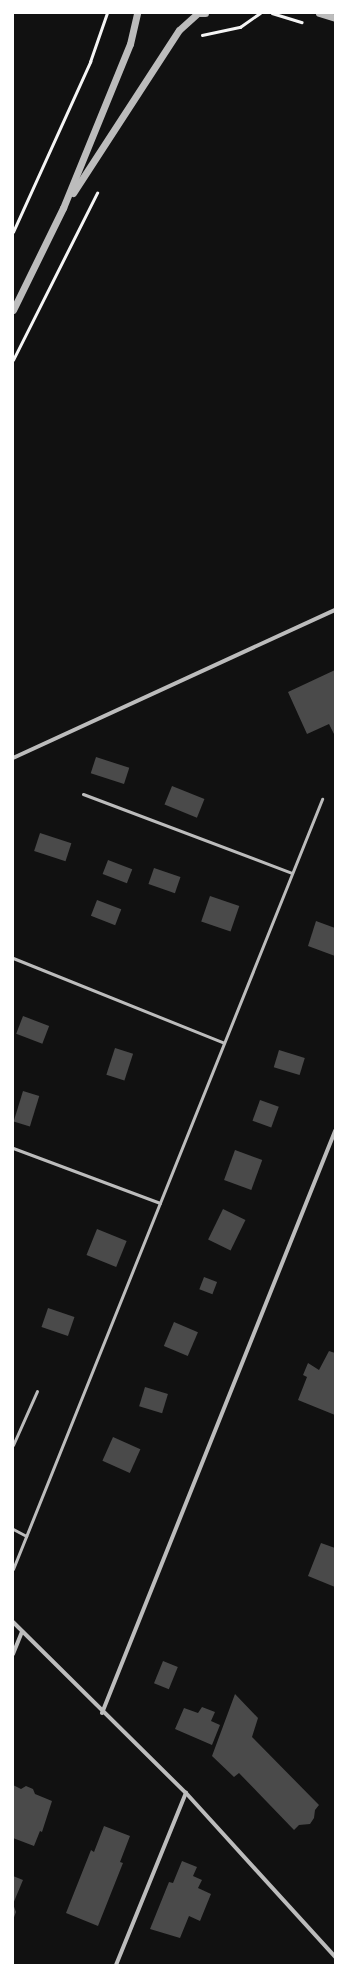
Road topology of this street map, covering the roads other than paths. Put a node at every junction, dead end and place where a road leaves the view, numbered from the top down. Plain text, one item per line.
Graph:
1 (137, 13) edge
2 (198, 13) edge
3 (205, 13) edge
4 (319, 13) edge
5 (335, 18) edge
6 (63, 208) junction
7 (13, 310) edge
8 (335, 610) edge
9 (13, 758) edge
10 (82, 794) dead end
11 (322, 799) dead end
12 (292, 873) junction
13 (13, 958) edge
14 (224, 1042) junction
15 (335, 1131) edge
16 (13, 1148) edge
17 (160, 1203) junction
18 (37, 1391) dead end
19 (13, 1445) edge
20 (13, 1529) edge
21 (26, 1536) junction
22 (13, 1569) edge
23 (13, 1622) edge
24 (22, 1632) junction
25 (13, 1654) edge
26 (102, 1713) junction
27 (186, 1793) junction
28 (335, 1957) edge
29 (116, 1965) edge

1 - 6 street
2 - 3 street
2 - 6 street
4 - 5 street
6 - 7 street
8 - 9 street
10 - 12 lane
11 - 12 lane
12 - 14 lane
13 - 14 lane
14 - 17 lane
15 - 26 street
16 - 17 lane
17 - 21 lane
18 - 19 lane
20 - 21 lane
21 - 22 lane
23 - 24 street
24 - 25 street
24 - 26 street
26 - 27 street
27 - 28 street
27 - 29 street

